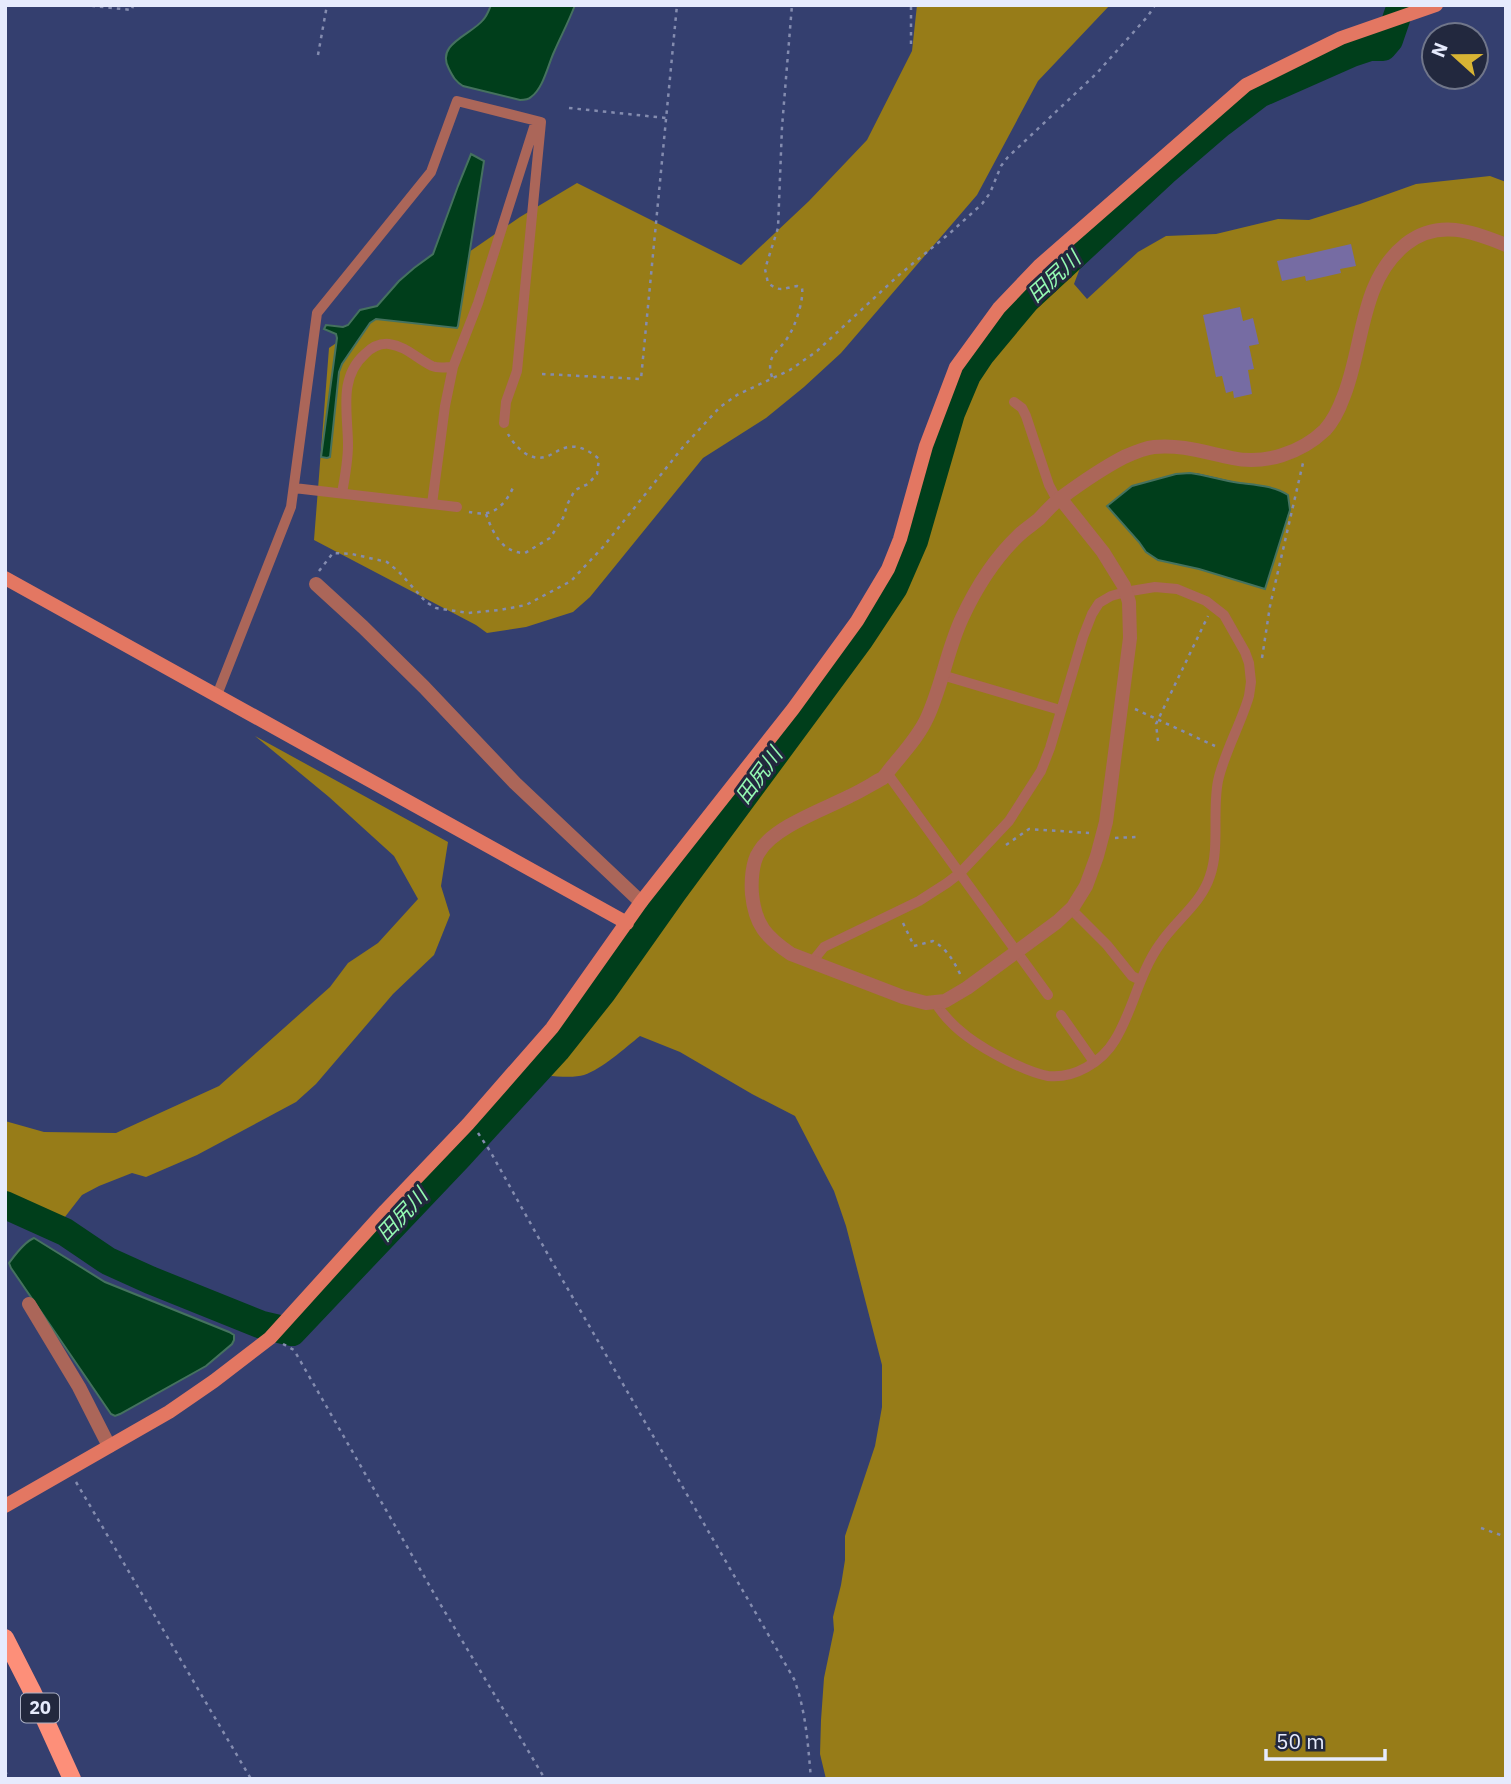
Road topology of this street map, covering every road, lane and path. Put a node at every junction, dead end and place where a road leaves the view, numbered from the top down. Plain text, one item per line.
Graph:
1 (83, 5) edge
2 (133, 5) edge
3 (327, 5) edge
4 (677, 5) edge
5 (792, 5) edge
6 (911, 5) edge
7 (1155, 5) edge
8 (1436, 5) edge
9 (911, 44) dead end
10 (318, 55) dead end
11 (569, 108) dead end
12 (666, 118) junction
13 (537, 121) junction
14 (1506, 245) edge
15 (453, 367) junction
16 (541, 374) dead end
17 (772, 378) junction
18 (1014, 402) dead end
19 (504, 422) joint
20 (1304, 445) junction
21 (514, 485) dead end
22 (294, 488) junction
23 (342, 493) junction
24 (1059, 499) junction
25 (432, 504) junction
26 (457, 507) joint
27 (486, 514) junction
28 (5, 578) edge
29 (316, 584) joint
30 (1125, 592) junction
31 (1213, 606) junction
32 (1261, 662) dead end
33 (943, 675) junction
34 (217, 695) junction
35 (1122, 704) junction
36 (1060, 710) junction
37 (1158, 718) junction
38 (1158, 741) dead end
39 (1228, 753) junction
40 (887, 773) junction
41 (1102, 836) junction
42 (1136, 837) dead end
43 (988, 844) junction
44 (960, 873) junction
45 (641, 902) junction
46 (1071, 909) junction
47 (898, 912) junction
48 (627, 923) junction
49 (1017, 951) junction
50 (812, 962) junction
51 (1140, 980) junction
52 (967, 988) junction
53 (1048, 995) dead end
54 (935, 1002) junction
55 (1061, 1015) dead end
56 (1094, 1062) junction
57 (468, 1124) junction
58 (29, 1304) dead end
59 (270, 1338) junction
60 (109, 1446) junction
61 (69, 1470) junction
62 (5, 1506) edge
63 (1481, 1528) dead end
64 (1506, 1537) edge
65 (5, 1638) edge
66 (5, 1771) edge
67 (9, 1779) edge
68 (72, 1779) edge
69 (251, 1779) edge
70 (545, 1779) edge
71 (811, 1779) edge

1 - 2 path
3 - 10 path
4 - 12 path
5 - 17 path
6 - 9 path
7 - 17 path
8 - 45 street
11 - 12 path
12 - 16 path
13 - 15 lane
13 - 19 lane
13 - 22 lane
14 - 20 street
15 - 23 lane
15 - 25 lane
17 - 29 path
18 - 24 lane
19 - 27 path
20 - 24 street
20 - 32 path
21 - 27 path
22 - 23 lane
22 - 34 lane
23 - 25 lane
24 - 30 street
24 - 33 street
25 - 26 lane
26 - 27 path
28 - 34 street
29 - 45 street
30 - 31 lane
30 - 35 street
30 - 36 lane
31 - 37 path
31 - 39 lane
33 - 36 lane
33 - 40 street
34 - 48 street
35 - 37 path
35 - 41 street
36 - 43 lane
37 - 38 path
37 - 39 path
39 - 51 lane
40 - 44 lane
40 - 50 street
41 - 42 path
41 - 43 path
41 - 46 street
43 - 44 lane
44 - 47 lane
44 - 49 lane
45 - 48 street
46 - 49 street
46 - 51 lane
47 - 50 lane
47 - 52 path
48 - 57 street
49 - 52 street
49 - 53 lane
50 - 54 street
51 - 56 lane
52 - 54 street
54 - 56 lane
55 - 56 lane
57 - 59 street
57 - 71 path
58 - 60 street
59 - 60 street
59 - 70 path
60 - 61 street
61 - 62 street
61 - 69 path
63 - 64 path
65 - 68 main road, 20
66 - 67 path

